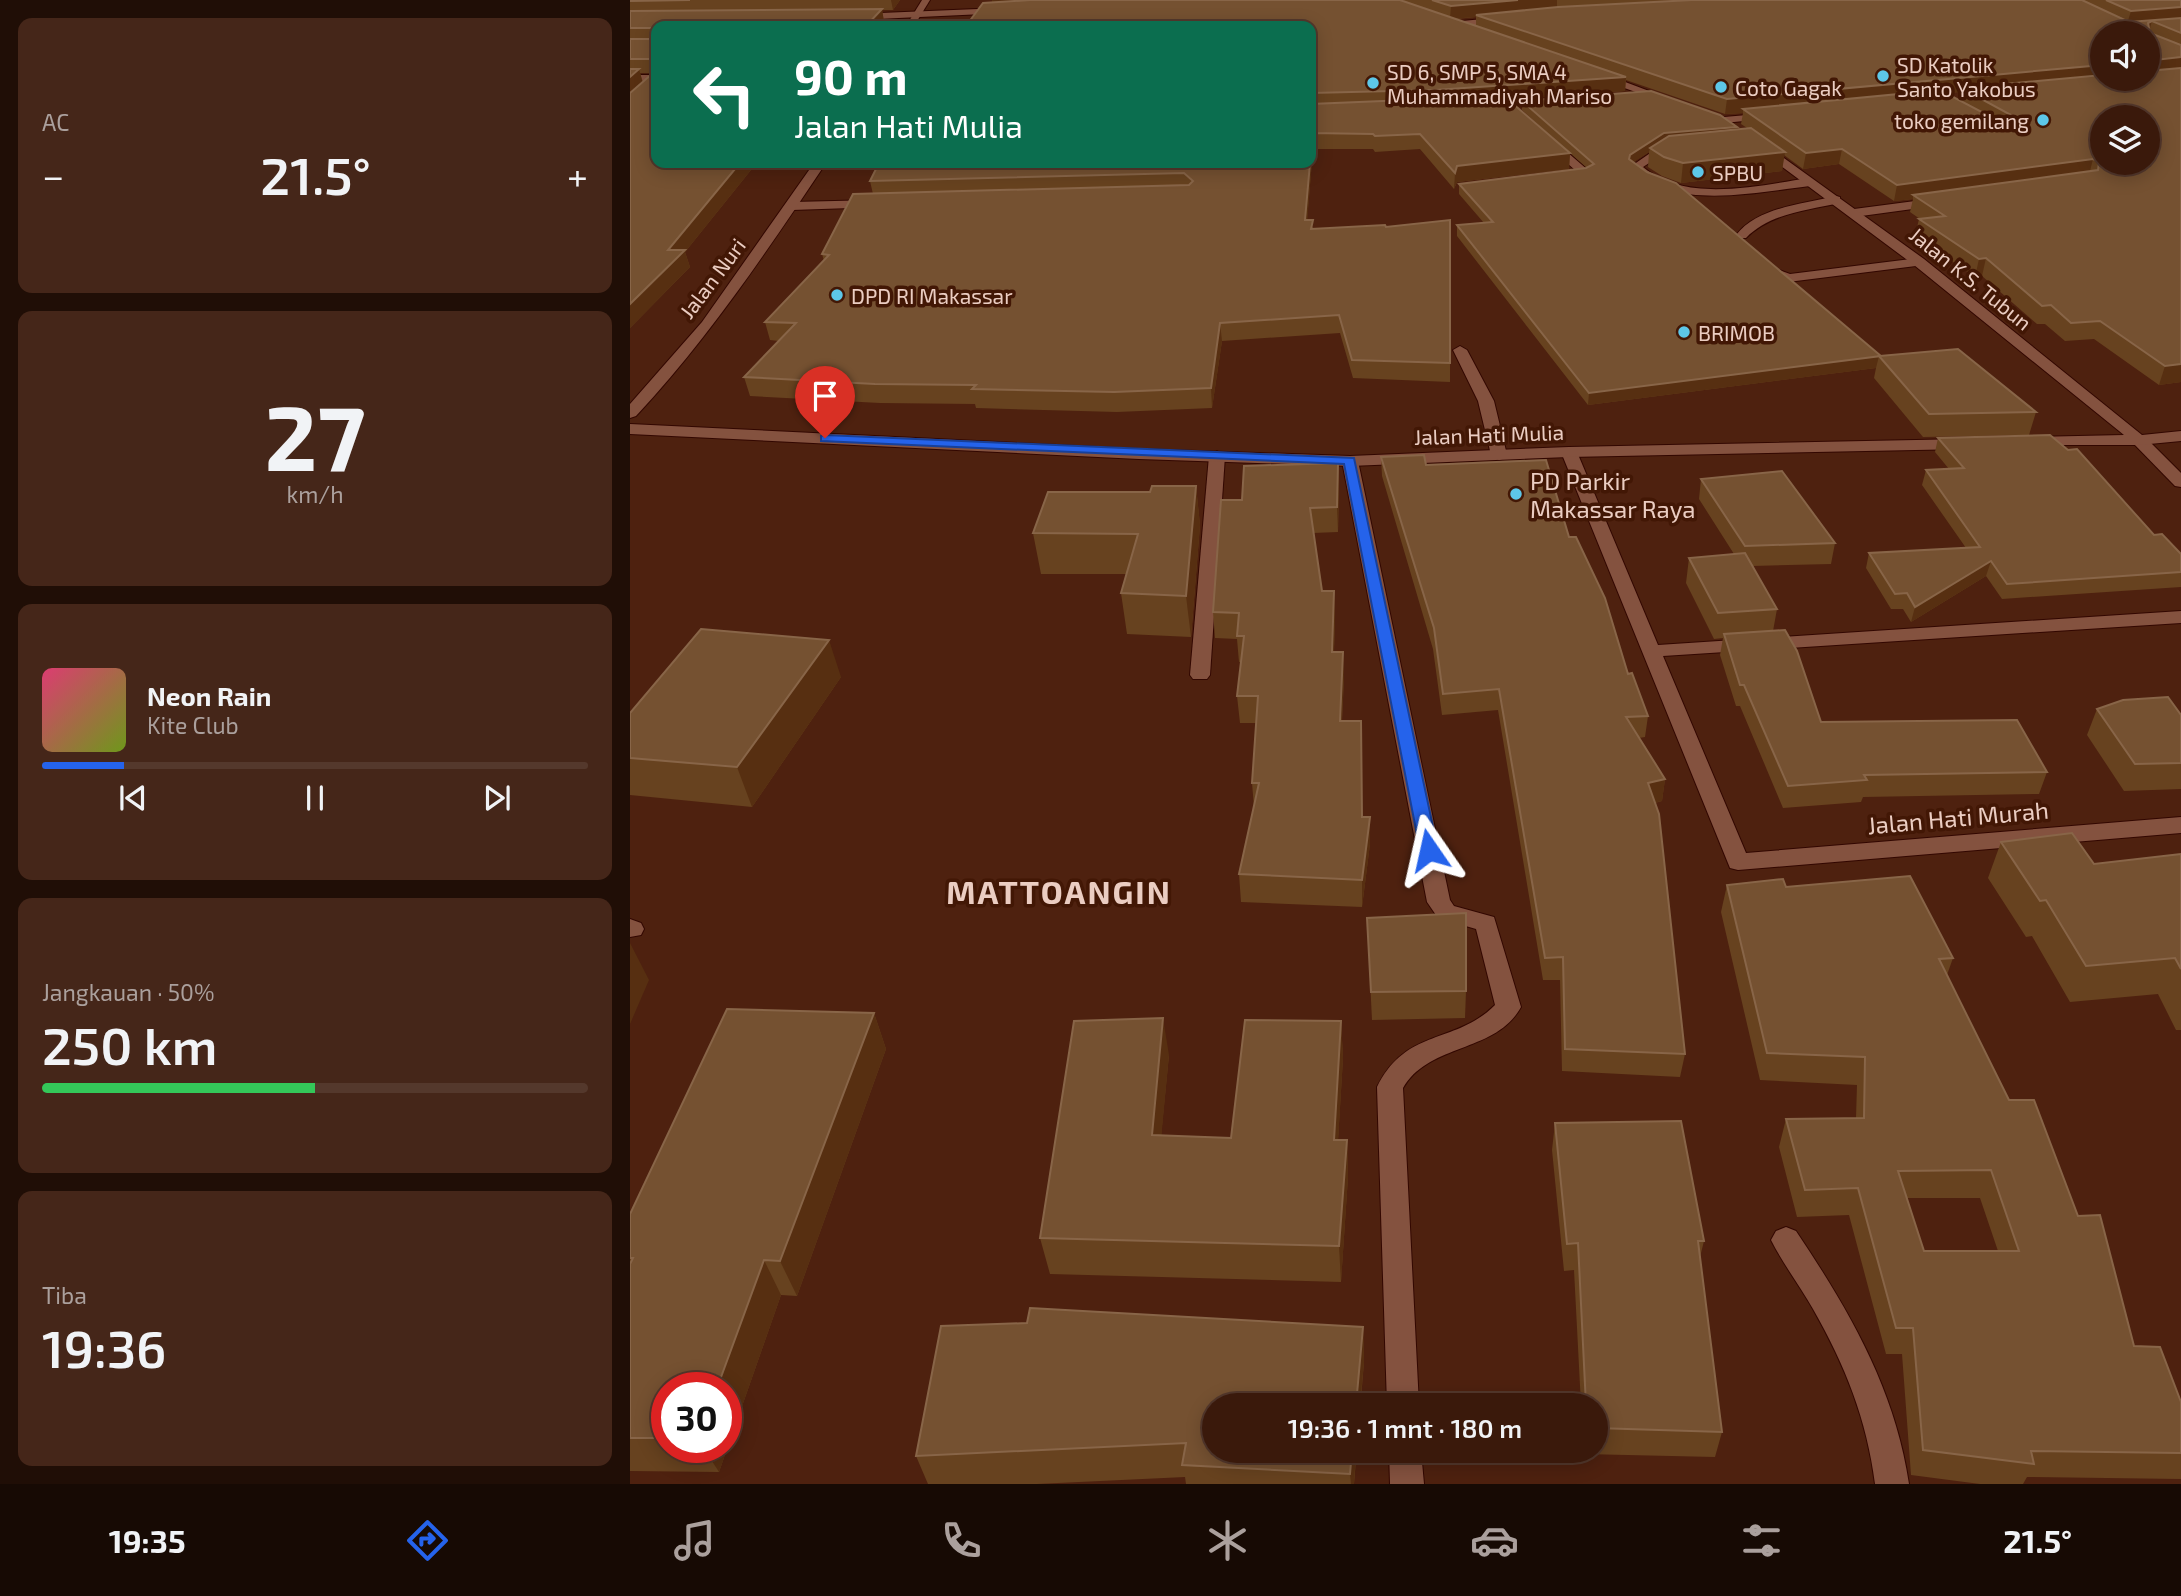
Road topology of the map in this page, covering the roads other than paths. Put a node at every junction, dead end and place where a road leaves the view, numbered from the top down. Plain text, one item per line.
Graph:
1 (926, 0) edge
2 (1012, 10) edge
3 (917, 15) junction
4 (847, 17) edge
5 (1510, 19) edge
6 (913, 21) edge
7 (1438, 21) edge
8 (1451, 25) junction
9 (1477, 34) edge
10 (1592, 73) edge
11 (630, 78) edge
12 (651, 79) edge
13 (651, 85) edge
14 (648, 89) edge
15 (1654, 95) junction
16 (1627, 97) edge
17 (1677, 103) edge
18 (1777, 115) edge
19 (1536, 131) edge
20 (1688, 146) edge
21 (817, 168) edge
22 (1546, 177) edge
23 (1810, 182) junction
24 (1836, 200) junction
25 (1948, 201) edge
26 (887, 204) edge
27 (792, 206) junction
28 (1854, 214) junction
29 (1742, 234) dead end
30 (1919, 262) junction
31 (1779, 274) edge
32 (1460, 350) dead end
33 (630, 413) edge
34 (630, 429) edge
35 (2181, 436) edge
36 (2139, 440) junction
37 (1986, 443) edge
38 (2014, 443) edge
39 (1569, 452) junction
40 (1499, 455) junction
41 (1217, 456) junction
42 (1350, 461) junction
43 (2181, 481) edge
44 (2181, 617) edge
45 (1653, 651) junction
46 (1200, 675) dead end
47 (2181, 825) edge
48 (1786, 1241) dead end
49 (1403, 1393) edge
50 (1405, 1463) edge
51 (1406, 1484) edge
52 (1892, 1484) edge

1 - 3 street
2 - 3 street
3 - 4 street
3 - 6 street
5 - 8 street
7 - 8 street
8 - 9 street
10 - 15 street
11 - 12 street
13 - 14 street
15 - 16 street
15 - 17 street
18 - 23 street, Jalan K.S. Tubun
19 - 22 street
20 - 23 street
21 - 27 street, Jalan Nuri
23 - 24 street, Jalan K.S. Tubun
24 - 28 street, Jalan K.S. Tubun
24 - 29 street
25 - 28 street
26 - 27 street
27 - 33 street, Jalan Nuri
28 - 30 street, Jalan K.S. Tubun
30 - 31 street
30 - 36 street, Jalan K.S. Tubun
32 - 40 street
34 - 41 street, Jalan Hati Mulia
35 - 36 street
36 - 38 street
36 - 43 street, Jalan K.S. Tubun
37 - 39 street, Jalan Hati Mulia
39 - 40 street, Jalan Hati Mulia
39 - 45 street
40 - 42 street, Jalan Hati Mulia
41 - 42 street, Jalan Hati Mulia
41 - 46 street
42 - 49 street
44 - 45 street
45 - 47 street, Jalan Hati Murah
48 - 52 street
50 - 51 street

